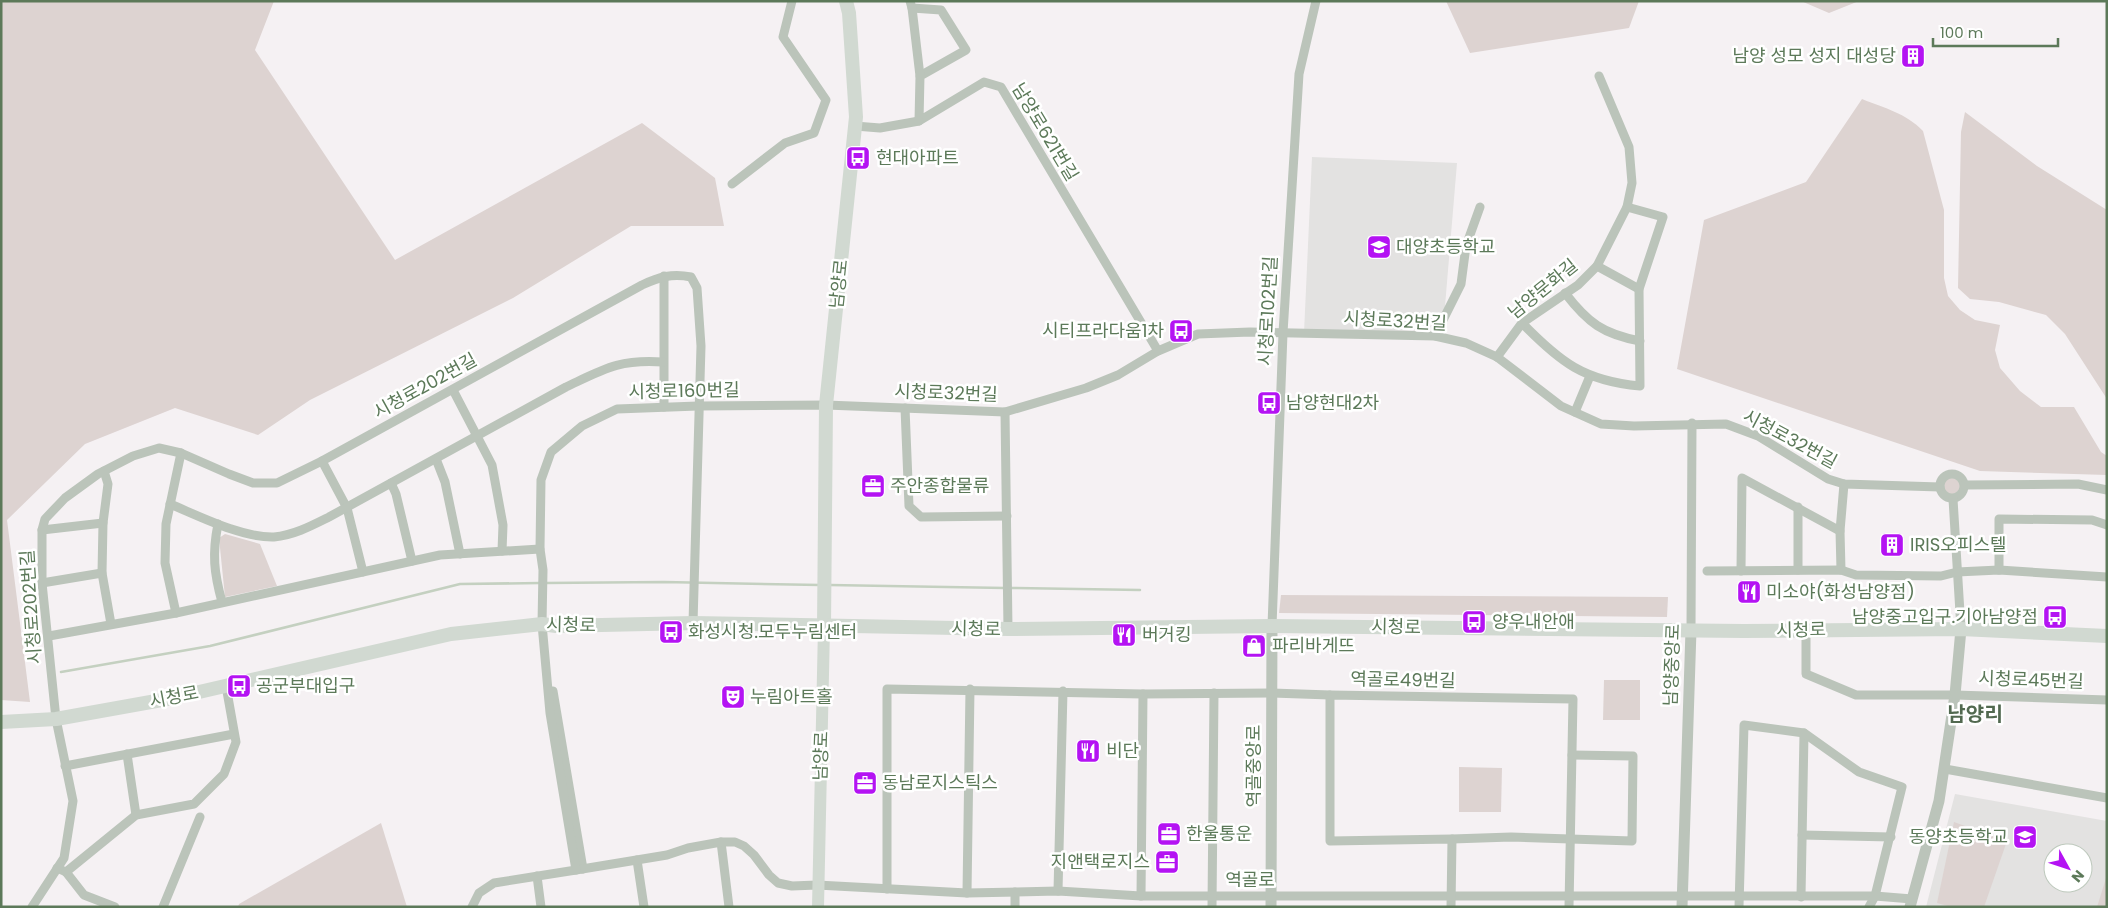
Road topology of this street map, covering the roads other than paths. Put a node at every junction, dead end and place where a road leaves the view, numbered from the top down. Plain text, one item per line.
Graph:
1 (792, 1) edge
2 (846, 1) edge
3 (1316, 1) edge
4 (911, 5) edge
5 (920, 76) junction
6 (1600, 76) dead end
7 (919, 121) junction
8 (855, 126) junction
9 (732, 184) dead end
10 (1480, 207) dead end
11 (1627, 207) junction
12 (1596, 266) junction
13 (664, 276) junction
14 (1639, 289) junction
15 (1565, 293) junction
16 (1522, 323) junction
17 (1283, 333) junction
18 (1435, 336) junction
19 (1640, 341) junction
20 (1158, 351) junction
21 (1497, 357) junction
22 (663, 362) junction
23 (1590, 376) junction
24 (453, 390) junction
25 (698, 406) junction
26 (826, 406) junction
27 (664, 407) junction
28 (905, 408) junction
29 (1005, 412) junction
30 (1575, 412) junction
31 (1692, 423) junction
32 (478, 435) junction
33 (181, 453) junction
34 (436, 459) junction
35 (322, 461) junction
36 (104, 471) junction
37 (391, 484) junction
38 (1844, 484) junction
39 (1965, 485) junction
40 (1940, 487) junction
41 (2107, 490) edge
42 (1953, 499) junction
43 (170, 504) junction
44 (1798, 507) junction
45 (347, 508) junction
46 (1007, 516) junction
47 (103, 523) junction
48 (218, 524) junction
49 (2107, 525) edge
50 (42, 530) junction
51 (1840, 531) junction
52 (540, 549) junction
53 (502, 551) junction
54 (460, 554) junction
55 (412, 561) junction
56 (1798, 570) junction
57 (1841, 570) junction
58 (1999, 570) junction
59 (1707, 571) dead end
60 (1741, 571) junction
61 (362, 572) junction
62 (1957, 572) junction
63 (102, 573) junction
64 (2107, 578) edge
65 (42, 583) junction
66 (222, 602) junction
67 (176, 612) junction
68 (693, 623) junction
69 (111, 624) junction
70 (542, 624) junction
71 (1272, 626) junction
72 (824, 627) junction
73 (1961, 628) junction
74 (1008, 629) junction
75 (1691, 630) junction
76 (1806, 630) junction
77 (49, 636) junction
78 (2107, 636) edge
79 (226, 686) junction
80 (970, 689) junction
81 (1063, 691) junction
82 (1214, 693) junction
83 (1272, 693) junction
84 (1142, 694) junction
85 (1330, 695) junction
86 (1955, 695) junction
87 (2107, 700) edge
88 (56, 719) junction
89 (1, 722) edge
90 (1804, 733) junction
91 (234, 734) junction
92 (127, 754) junction
93 (1572, 755) junction
94 (66, 766) junction
95 (1945, 769) junction
96 (2107, 798) edge
97 (136, 815) junction
98 (200, 817) dead end
99 (1802, 835) junction
100 (1891, 837) junction
101 (1452, 839) junction
102 (1572, 840) junction
103 (721, 842) junction
104 (637, 860) junction
105 (580, 869) junction
106 (61, 870) junction
107 (536, 876) junction
108 (817, 885) junction
109 (887, 890) junction
110 (1058, 891) junction
111 (1015, 892) junction
112 (967, 893) junction
113 (1141, 896) junction
114 (1213, 896) junction
115 (1450, 896) junction
116 (1739, 896) junction
117 (1875, 896) junction
118 (1569, 897) junction
119 (1801, 897) junction
120 (1272, 901) edge
121 (1682, 902) edge
122 (1911, 903) edge
123 (32, 907) edge
124 (115, 907) edge
125 (163, 907) edge
126 (472, 907) edge
127 (540, 907) edge
128 (644, 907) edge
129 (729, 907) edge
130 (818, 907) edge
131 (1015, 907) edge
132 (1212, 907) edge
133 (1451, 907) edge
134 (1569, 907) edge
135 (1739, 907) edge
136 (1869, 907) edge

1 - 9 street
2 - 8 main road, 남양로
3 - 17 street, 시청로102번길
4 - 5 street
4 - 5 street
5 - 7 street
6 - 11 street, 남양문화길
7 - 8 street
7 - 20 street, 남양로621번길
8 - 26 main road, 남양로
10 - 18 street
11 - 12 street, 남양문화길
11 - 14 street
12 - 14 street
12 - 15 street, 남양문화길
13 - 22 street
13 - 24 street, 시청로202번길
13 - 25 street, 시청로202번길
14 - 19 street
15 - 16 street, 남양문화길
15 - 19 street
16 - 21 street, 남양문화길
16 - 23 street
17 - 18 street, 시청로32번길
17 - 20 street, 시청로32번길
17 - 71 street, 시청로102번길
18 - 21 street, 시청로32번길
19 - 23 street
20 - 29 street, 시청로32번길
21 - 30 street, 시청로32번길
22 - 27 street
22 - 32 street
23 - 30 street
24 - 32 street
24 - 35 street, 시청로202번길
25 - 26 street, 시청로160번길
25 - 27 street, 시청로160번길
25 - 68 street, 시청로202번길
26 - 28 street, 시청로32번길
26 - 72 main road, 남양로
27 - 52 street, 시청로160번길
28 - 29 street, 시청로32번길
28 - 46 street
29 - 46 street
30 - 31 street, 시청로32번길
31 - 38 street, 시청로32번길
31 - 75 street, 남양중앙로
32 - 34 street
32 - 53 street
33 - 35 street, 시청로202번길
33 - 36 street, 시청로202번길
33 - 43 street
34 - 37 street
34 - 54 street
35 - 45 street
36 - 47 street
36 - 50 street, 시청로202번길
37 - 45 street
37 - 55 street
38 - 40 street, 시청로32번길
38 - 51 street
39 - 40 street
39 - 41 street
39 - 42 street
40 - 42 street
42 - 62 street
43 - 48 street
43 - 67 street
44 - 51 street
44 - 56 street
44 - 60 street
45 - 48 street
45 - 61 street
46 - 74 street
47 - 50 street
47 - 63 street
48 - 66 street
49 - 58 street
50 - 65 street, 시청로202번길
51 - 57 street
52 - 53 street
52 - 70 street, 시청로160번길
53 - 54 street
54 - 55 street
55 - 61 street
56 - 57 street
56 - 60 street
57 - 62 street
58 - 62 street
58 - 64 street
59 - 60 street
61 - 66 street
62 - 73 street
63 - 65 street
63 - 69 street
65 - 77 street, 시청로202번길
66 - 67 street
67 - 69 street
68 - 70 main road, 시청로
68 - 72 main road, 시청로
69 - 77 street
70 - 79 main road, 시청로
70 - 105 street, 시청로160번길
71 - 74 main road, 시청로
71 - 75 main road, 시청로
71 - 83 street, 역골중앙로
72 - 74 main road, 시청로
72 - 108 main road, 남양로
73 - 76 main road, 시청로
73 - 78 main road, 시청로
73 - 86 street, 시청로45번길
75 - 76 main road, 시청로
75 - 121 street, 남양중앙로
76 - 86 street, 시청로45번길
77 - 88 street, 시청로202번길
79 - 88 main road, 시청로
79 - 91 street
80 - 81 street
80 - 109 street
80 - 112 street
81 - 84 street
81 - 110 street
82 - 83 street
82 - 84 street
82 - 114 street
83 - 85 street
83 - 120 street, 역골중앙로
84 - 113 street
85 - 93 street, 역골로49번길
85 - 101 street, 역골로49번길
86 - 87 street, 시청로45번길
86 - 95 street, 시청로45번길
88 - 89 main road, 시청로
88 - 94 street, 시청로202번길
90 - 99 street
90 - 100 street
90 - 116 street
91 - 92 street
91 - 97 street
92 - 94 street
92 - 97 street
93 - 102 street, 역골로49번길
93 - 102 street
94 - 106 street, 시청로202번길
95 - 96 street
95 - 122 street, 시청로45번길
97 - 106 street
98 - 125 street
99 - 100 street
99 - 119 street
100 - 117 street
101 - 102 street
101 - 115 street
102 - 118 street, 역골로49번길
103 - 104 street
103 - 108 street, 역골로
103 - 129 street
104 - 105 street
104 - 128 street
105 - 107 street
106 - 123 street
106 - 124 street
107 - 126 street
107 - 127 street
108 - 109 street, 역골로
108 - 130 main road, 남양로
109 - 112 street, 역골로
110 - 111 street, 역골로
110 - 113 street, 역골로
111 - 112 street, 역골로
111 - 131 street
113 - 114 street, 역골로
114 - 120 street, 역골로
114 - 132 street
115 - 118 street, 역골로
115 - 120 street, 역골로
115 - 133 street
116 - 119 street, 역골로
116 - 121 street, 역골로
116 - 135 street
117 - 119 street, 역골로
117 - 122 street, 역골로
117 - 136 street
118 - 121 street, 역골로
118 - 134 street, 역골로49번길

